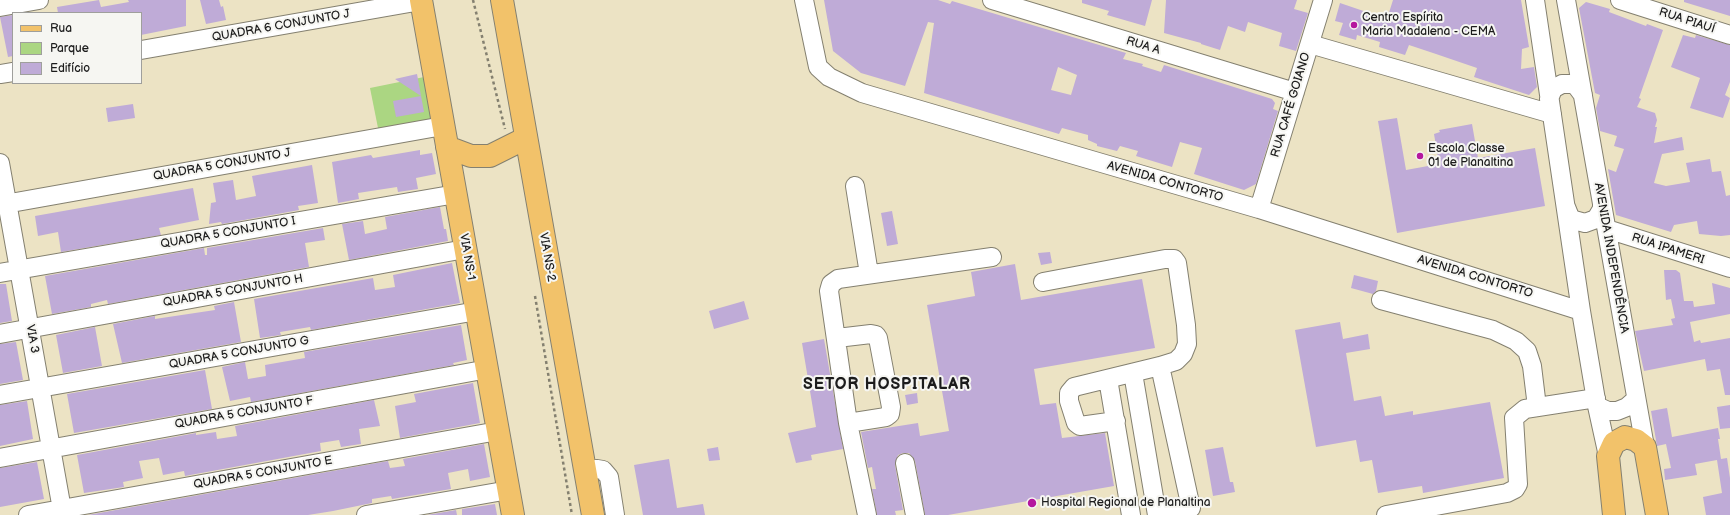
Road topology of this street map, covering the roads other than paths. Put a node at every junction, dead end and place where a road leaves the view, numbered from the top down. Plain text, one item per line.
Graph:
1 (40, 0) edge
2 (502, 0) edge
3 (804, 0) edge
4 (992, 0) edge
5 (1323, 0) edge
6 (1535, 0) edge
7 (1566, 0) edge
8 (1620, 0) edge
9 (421, 1) edge
10 (0, 7) edge
11 (1730, 35) edge
12 (1310, 44) junction
13 (142, 50) edge
14 (12, 72) edge
15 (0, 74) edge
16 (1295, 92) junction
17 (1583, 95) junction
18 (1551, 107) junction
19 (443, 126) junction
20 (518, 142) junction
21 (447, 147) junction
22 (0, 163) edge
23 (855, 186) dead end
24 (456, 194) junction
25 (1602, 203) junction
26 (4, 204) edge
27 (1566, 206) junction
28 (1259, 209) junction
29 (1607, 229) junction
30 (465, 248) junction
31 (992, 257) dead end
32 (1730, 268) edge
33 (19, 269) junction
34 (0, 273) edge
35 (869, 274) junction
36 (1043, 282) dead end
37 (1381, 300) dead end
38 (1582, 310) junction
39 (477, 311) junction
40 (30, 329) junction
41 (0, 334) edge
42 (837, 338) junction
43 (1160, 366) junction
44 (488, 369) junction
45 (1133, 373) junction
46 (1108, 379) junction
47 (41, 388) junction
48 (0, 395) edge
49 (1636, 399) junction
50 (1596, 402) junction
51 (1537, 407) junction
52 (1116, 421) junction
53 (848, 423) junction
54 (498, 431) junction
55 (1645, 447) junction
56 (51, 449) junction
57 (1608, 456) junction
58 (0, 458) edge
59 (905, 463) dead end
60 (585, 471) junction
61 (509, 490) junction
62 (62, 512) edge
63 (28, 515) edge
64 (366, 515) edge
65 (513, 515) edge
66 (593, 515) edge
67 (616, 515) edge
68 (867, 515) edge
69 (915, 515) edge
70 (1132, 515) edge
71 (1157, 515) edge
72 (1386, 515) edge
73 (1613, 515) edge
74 (1657, 515) edge

1 - 10 street
2 - 20 main road, VIA NS-2
3 - 28 street, AVENIDA CONTORTO
4 - 16 street, RUA A
5 - 12 street, RUA CAFÉ GOIANO
6 - 18 street
7 - 17 street, AVENIDA INDEPENDÊNCIA
8 - 11 street, RUA PIAUÍ
9 - 13 street, QUADRA 6 CONJUNTO J
9 - 19 main road, VIA NS-1
12 - 16 street, RUA CAFÉ GOIANO
12 - 18 street
14 - 15 street
16 - 28 street, RUA CAFÉ GOIANO
17 - 18 street
17 - 25 street, AVENIDA INDEPENDÊNCIA
18 - 27 street
19 - 21 main road, VIA NS-1
19 - 26 street, QUADRA 5 CONJUNTO J
20 - 21 main road
20 - 60 main road, VIA NS-2
21 - 24 main road, VIA NS-1
22 - 26 street, VIA 3
23 - 35 street
24 - 30 main road, VIA NS-1
24 - 33 street, QUADRA 5 CONJUNTO I
25 - 27 street
25 - 29 street, AVENIDA INDEPENDÊNCIA
26 - 33 street, VIA 3
27 - 38 street
28 - 38 street, AVENIDA CONTORTO
29 - 32 street, RUA IPAMERI
29 - 49 street, AVENIDA INDEPENDÊNCIA
30 - 39 main road, VIA NS-1
30 - 40 street, QUADRA 5 CONJUNTO H
31 - 35 street
33 - 34 street, QUADRA 5 CONJUNTO I
33 - 40 street, VIA 3
35 - 42 street
36 - 43 street
37 - 51 street
38 - 50 street
39 - 44 main road, VIA NS-1
39 - 47 street, QUADRA 5 CONJUNTO G
40 - 41 street, QUADRA 5 CONJUNTO H
40 - 47 street, VIA 3
42 - 53 street
42 - 53 street
43 - 45 street
43 - 71 street
44 - 54 main road, VIA NS-1
44 - 56 street, QUADRA 5 CONJUNTO F
45 - 46 street
45 - 71 street
46 - 52 street
46 - 52 street
47 - 48 street, QUADRA 5 CONJUNTO G
47 - 56 street, VIA 3
49 - 50 street
49 - 55 street, AVENIDA INDEPENDÊNCIA
50 - 51 street
50 - 57 street
51 - 72 street
52 - 70 street
53 - 68 street
54 - 61 main road, VIA NS-1
54 - 62 street, QUADRA 5 CONJUNTO E
55 - 57 main road
55 - 74 main road, AVENIDA INDEPENDÊNCIA
56 - 58 street, QUADRA 5 CONJUNTO F
56 - 62 street, VIA 3
57 - 73 main road
59 - 69 street
60 - 66 main road, VIA NS-2
60 - 67 street
61 - 64 street
61 - 65 main road, VIA NS-1
62 - 63 street, QUADRA 5 CONJUNTO E

